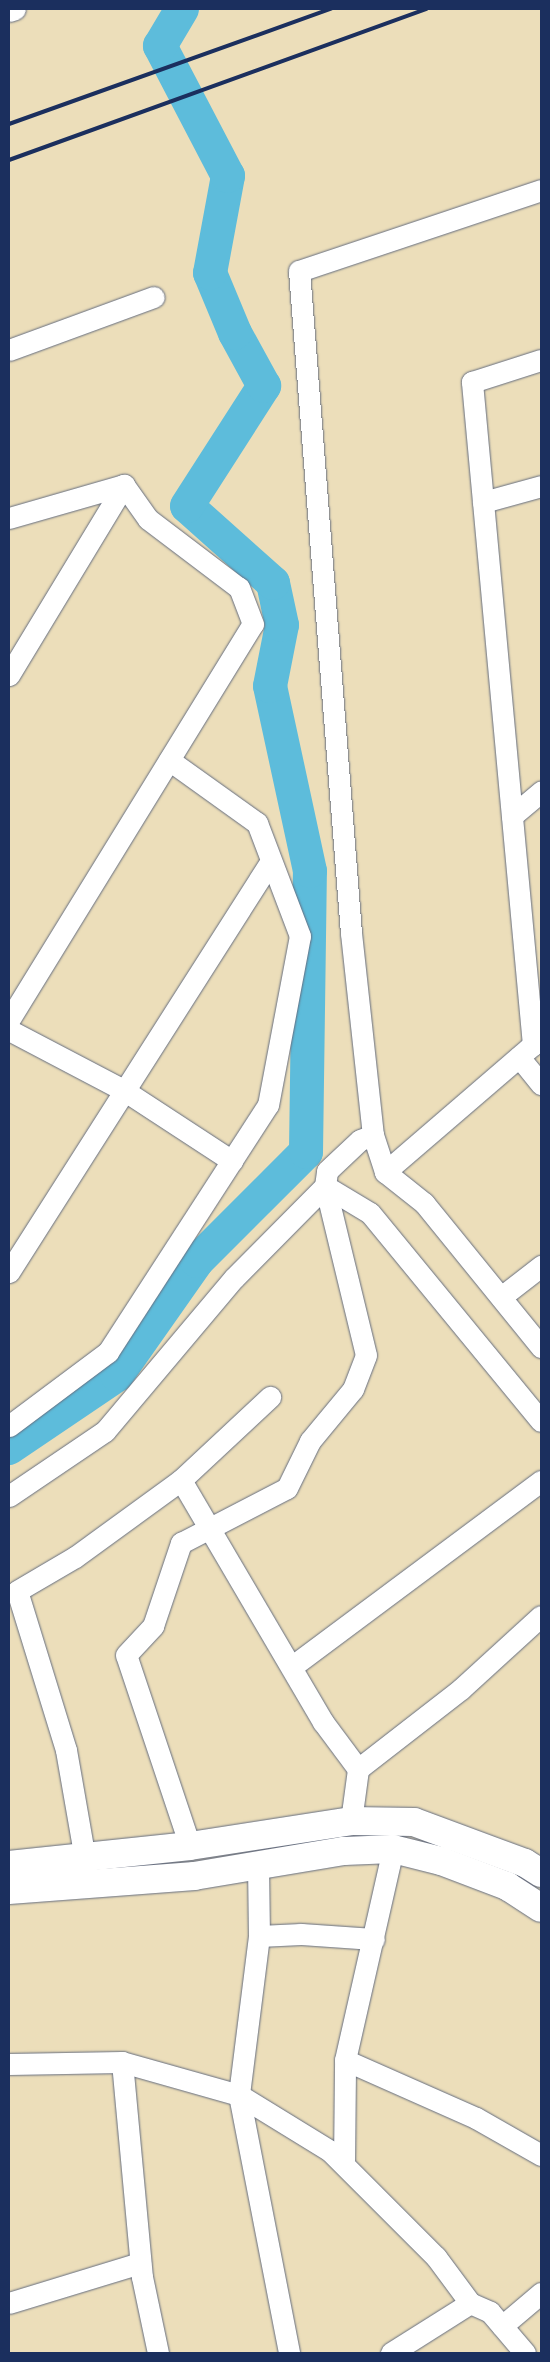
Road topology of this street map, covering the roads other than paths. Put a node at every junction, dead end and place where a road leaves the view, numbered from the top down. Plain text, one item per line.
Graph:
1 (15, 9) edge
2 (9, 11) edge
3 (541, 190) edge
4 (154, 298) dead end
5 (9, 350) edge
6 (541, 360) edge
7 (124, 485) junction
8 (541, 486) edge
9 (483, 502) junction
10 (9, 518) edge
11 (9, 674) edge
12 (169, 760) junction
13 (541, 792) edge
14 (512, 816) junction
15 (271, 861) junction
16 (9, 1020) edge
17 (9, 1030) edge
18 (531, 1046) edge
19 (541, 1084) edge
20 (125, 1091) junction
21 (373, 1135) junction
22 (232, 1161) junction
23 (385, 1172) junction
24 (325, 1186) junction
25 (541, 1266) edge
26 (9, 1272) edge
27 (501, 1298) junction
28 (541, 1347) edge
29 (270, 1397) dead end
30 (541, 1422) edge
31 (9, 1426) edge
32 (180, 1480) junction
33 (541, 1481) edge
34 (9, 1496) edge
35 (212, 1527) junction
36 (541, 1616) edge
37 (294, 1665) junction
38 (358, 1769) junction
39 (350, 1822) junction
40 (190, 1846) junction
41 (393, 1850) junction
42 (85, 1859) junction
43 (536, 1862) edge
44 (9, 1865) edge
45 (258, 1865) junction
46 (507, 1886) junction
47 (9, 1890) edge
48 (541, 1908) edge
49 (259, 1936) junction
50 (374, 1939) junction
51 (344, 2060) junction
52 (122, 2062) junction
53 (9, 2064) edge
54 (239, 2095) junction
55 (541, 2155) edge
56 (344, 2164) junction
57 (140, 2263) junction
58 (541, 2293) edge
59 (9, 2303) edge
60 (470, 2303) junction
61 (502, 2326) junction
62 (154, 2352) edge
63 (289, 2353) edge
64 (392, 2353) edge
65 (526, 2353) edge

1 - 2 street
3 - 21 street
4 - 5 street
6 - 9 street
7 - 10 street
7 - 11 street
7 - 12 street
8 - 9 street
9 - 14 street
12 - 15 street
12 - 16 street
13 - 14 street
14 - 18 street
15 - 20 street
15 - 22 street
17 - 20 street
18 - 19 street
18 - 23 street
20 - 22 street
20 - 26 street
21 - 23 street
21 - 24 street
22 - 31 street
23 - 27 street
24 - 30 street
24 - 34 street
24 - 35 street
25 - 27 street
27 - 28 street
29 - 32 street
32 - 35 street
32 - 42 street
33 - 37 street
35 - 37 street
35 - 40 street
36 - 38 street
37 - 38 street
38 - 39 street
39 - 40 street
39 - 43 street
40 - 42 street
41 - 45 street
41 - 46 street
41 - 50 street
42 - 44 street
43 - 46 street
45 - 47 street
45 - 49 street
46 - 48 street
49 - 50 street
49 - 54 street
50 - 51 street
51 - 55 street
51 - 56 street
52 - 53 street
52 - 54 street
52 - 57 street
54 - 56 street
54 - 63 street
56 - 60 street
57 - 59 street
57 - 62 street
58 - 61 street
60 - 61 street
60 - 64 street
61 - 65 street

